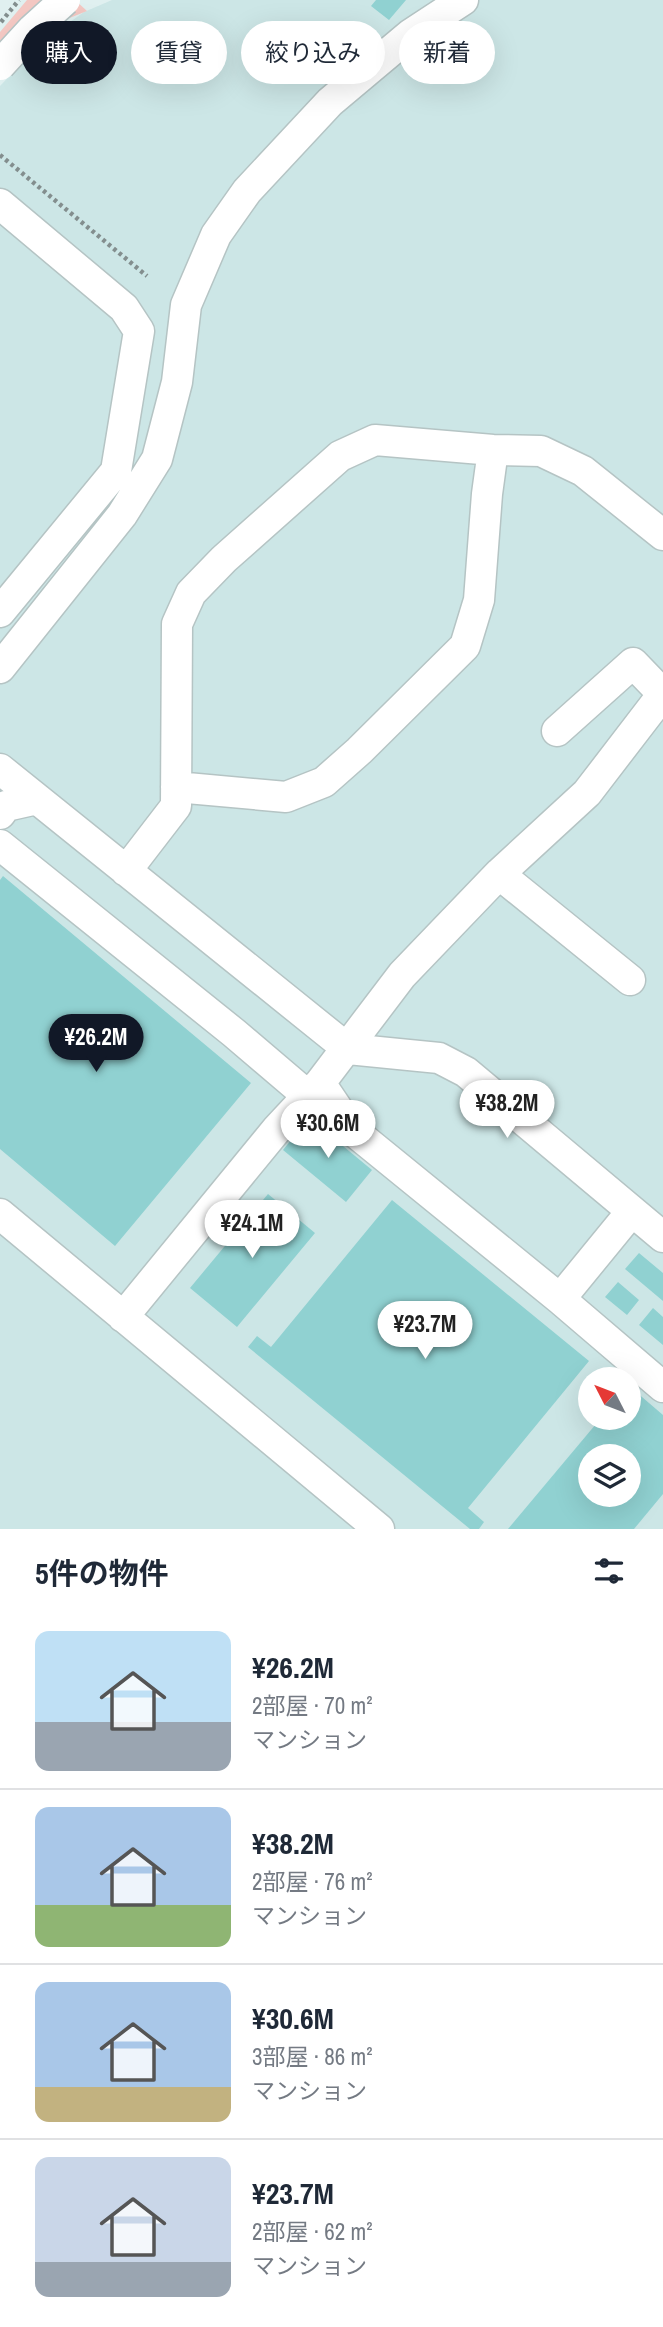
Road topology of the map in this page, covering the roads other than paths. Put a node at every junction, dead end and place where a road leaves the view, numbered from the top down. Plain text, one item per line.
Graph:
1 (65, 0) edge
2 (463, 0) edge
3 (3, 64) edge
4 (0, 204) edge
5 (493, 450) junction
6 (663, 535) edge
7 (0, 612) edge
8 (0, 668) edge
9 (663, 694) edge
10 (557, 731) dead end
11 (0, 769) edge
12 (176, 787) junction
13 (37, 799) junction
14 (0, 814) edge
15 (0, 845) edge
16 (125, 871) junction
17 (499, 874) junction
18 (630, 980) dead end
19 (348, 1049) junction
20 (314, 1090) junction
21 (632, 1211) junction
22 (0, 1214) edge
23 (663, 1237) edge
24 (560, 1300) junction
25 (123, 1317) junction
26 (663, 1387) edge
27 (379, 1529) edge

1 - 3 street, bridge
2 - 8 street
4 - 7 street
5 - 6 street
5 - 12 street
5 - 12 street
9 - 10 street
9 - 17 street
11 - 13 street
12 - 16 street
13 - 14 street
13 - 16 street
15 - 20 street
16 - 19 street
17 - 18 street
17 - 19 street
19 - 20 street
19 - 21 street
20 - 24 street
20 - 25 street
21 - 23 street
21 - 24 street
22 - 25 street
24 - 26 street
25 - 27 street

